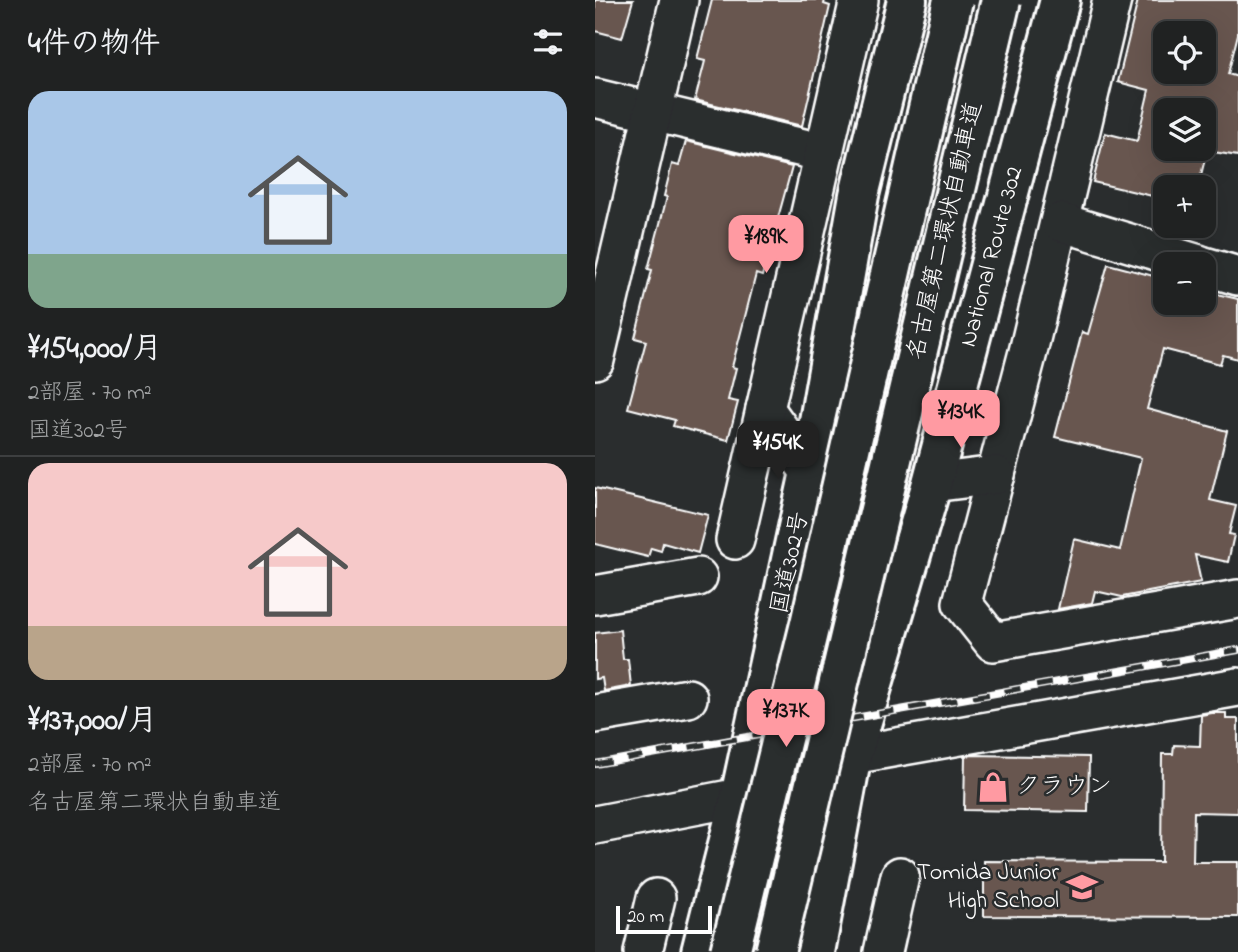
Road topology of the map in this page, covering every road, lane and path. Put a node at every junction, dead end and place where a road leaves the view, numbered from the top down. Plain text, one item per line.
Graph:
1 (679, 0) edge
2 (859, 0) edge
3 (907, 0) edge
4 (953, 0) edge
5 (1000, 0) edge
6 (1060, 0) edge
7 (1112, 0) edge
8 (595, 98) edge
9 (652, 114) junction
10 (824, 153) junction
11 (1060, 222) junction
12 (1159, 252) edge
13 (1216, 269) edge
14 (1238, 276) edge
15 (601, 303) edge
16 (595, 360) edge
17 (765, 409) junction
18 (810, 472) junction
19 (996, 475) junction
20 (932, 483) junction
21 (735, 540) dead end
22 (698, 577) dead end
23 (595, 595) edge
24 (1237, 601) edge
25 (1238, 687) edge
26 (688, 698) dead end
27 (595, 714) edge
28 (852, 755) junction
29 (740, 797) junction
30 (595, 825) edge
31 (900, 876) dead end
32 (656, 898) dead end
33 (643, 952) edge
34 (701, 952) edge
35 (730, 952) edge
36 (775, 952) edge
37 (815, 952) edge
38 (883, 952) edge

1 - 9 street
2 - 10 street
3 - 18 highway, 国道302号
4 - 35 highway, 名古屋第二環状自動車道, bridge
5 - 36 highway, 名古屋第二環状自動車道, bridge
6 - 20 highway, National Route 302
7 - 11 street
8 - 9 street
9 - 10 street
9 - 15 street
10 - 17 street
11 - 12 street
11 - 19 street
13 - 14 street
15 - 16 street
17 - 18 street
17 - 21 street
18 - 29 highway, 国道302号
19 - 20 street
19 - 24 street
20 - 28 highway, National Route 302
22 - 23 street
25 - 28 street
26 - 27 street
28 - 29 street
28 - 37 highway, National Route 302
29 - 30 street
29 - 34 highway, 国道302号
31 - 38 street
32 - 33 street

